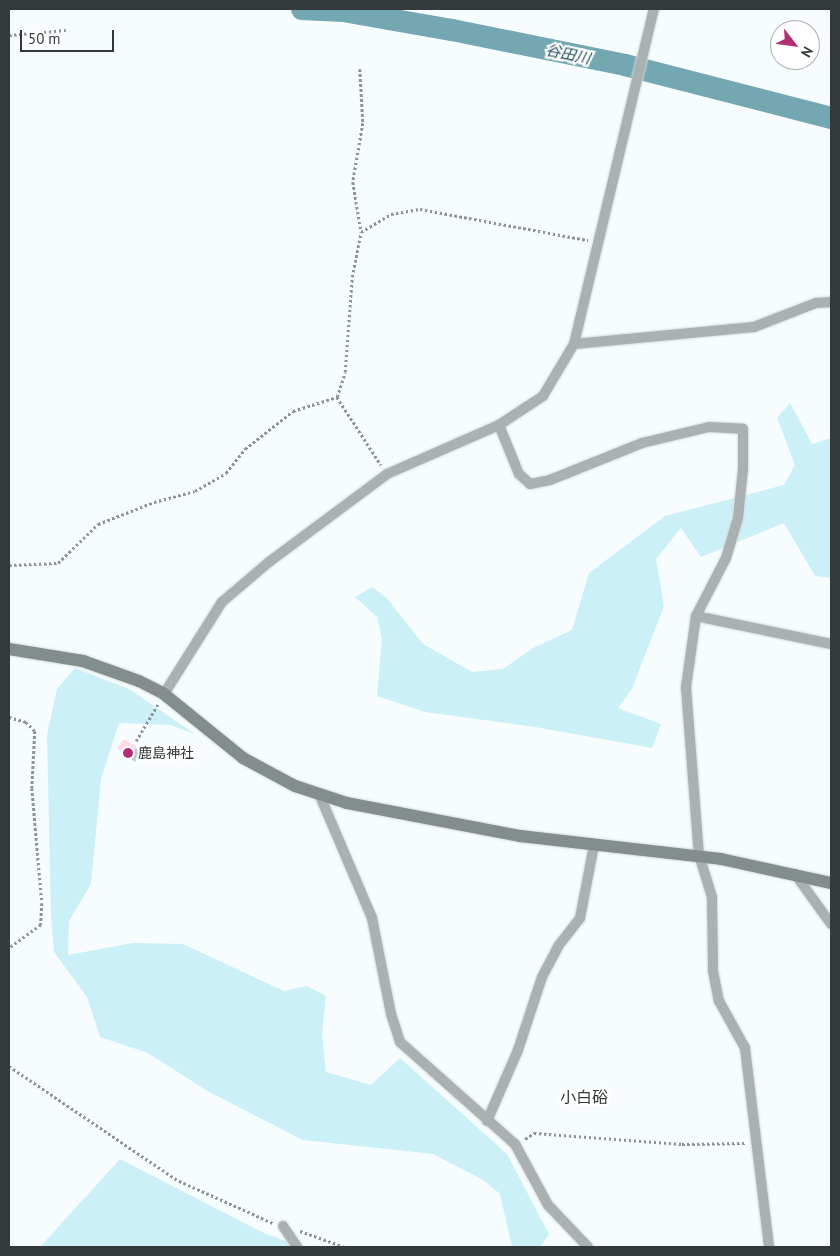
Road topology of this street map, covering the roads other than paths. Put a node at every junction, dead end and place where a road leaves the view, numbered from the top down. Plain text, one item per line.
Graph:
1 (654, 9) edge
2 (831, 302) edge
3 (574, 344) junction
4 (499, 425) junction
5 (696, 616) junction
6 (831, 644) edge
7 (9, 649) edge
8 (164, 694) junction
9 (320, 796) junction
10 (594, 845) junction
11 (699, 855) junction
12 (795, 874) junction
13 (831, 883) edge
14 (831, 924) edge
15 (487, 1121) junction
16 (283, 1226) road end
17 (296, 1247) edge
18 (588, 1247) edge
19 (769, 1247) edge

1 - 3 street
2 - 3 street
3 - 4 street
4 - 5 street
4 - 8 street
5 - 6 street
5 - 11 street
7 - 8 street
8 - 9 street
9 - 10 street
9 - 15 street
10 - 11 street
10 - 15 street
11 - 12 street
11 - 19 street
12 - 13 street
12 - 14 street
15 - 18 street
16 - 17 street

